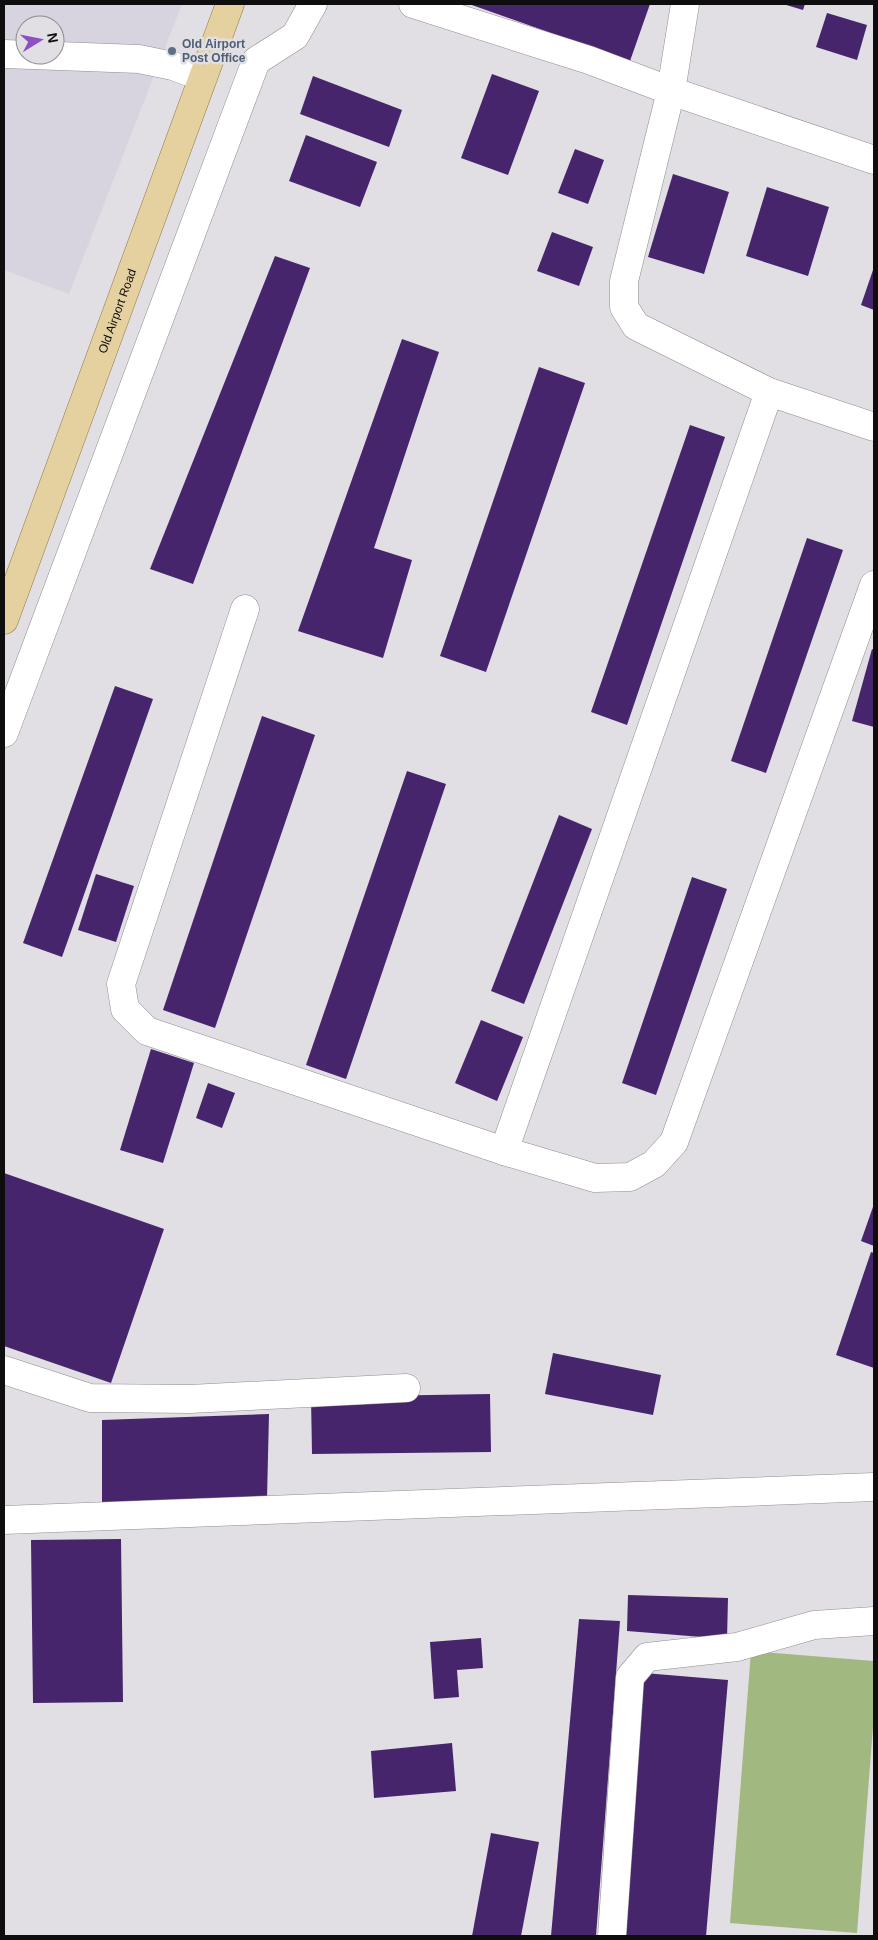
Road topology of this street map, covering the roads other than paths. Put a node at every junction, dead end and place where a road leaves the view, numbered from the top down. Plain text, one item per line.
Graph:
1 (230, 4) edge
2 (313, 4) edge
3 (413, 4) edge
4 (685, 4) edge
5 (4, 54) edge
6 (203, 77) junction
7 (671, 91) junction
8 (874, 160) edge
9 (769, 392) junction
10 (874, 427) edge
11 (874, 585) edge
12 (245, 609) dead end
13 (4, 620) edge
14 (4, 733) edge
15 (504, 1151) junction
16 (4, 1370) edge
17 (406, 1388) dead end
18 (874, 1487) edge
19 (4, 1520) edge
20 (874, 1621) edge
21 (612, 1936) edge

1 - 6 main road, Old Airport Road
2 - 14 street
3 - 7 street
4 - 7 street
5 - 6 street
6 - 13 main road, Old Airport Road
7 - 8 street
7 - 9 street
9 - 10 street
9 - 15 street
11 - 15 street
12 - 15 street
16 - 17 street
18 - 19 street
20 - 21 street

